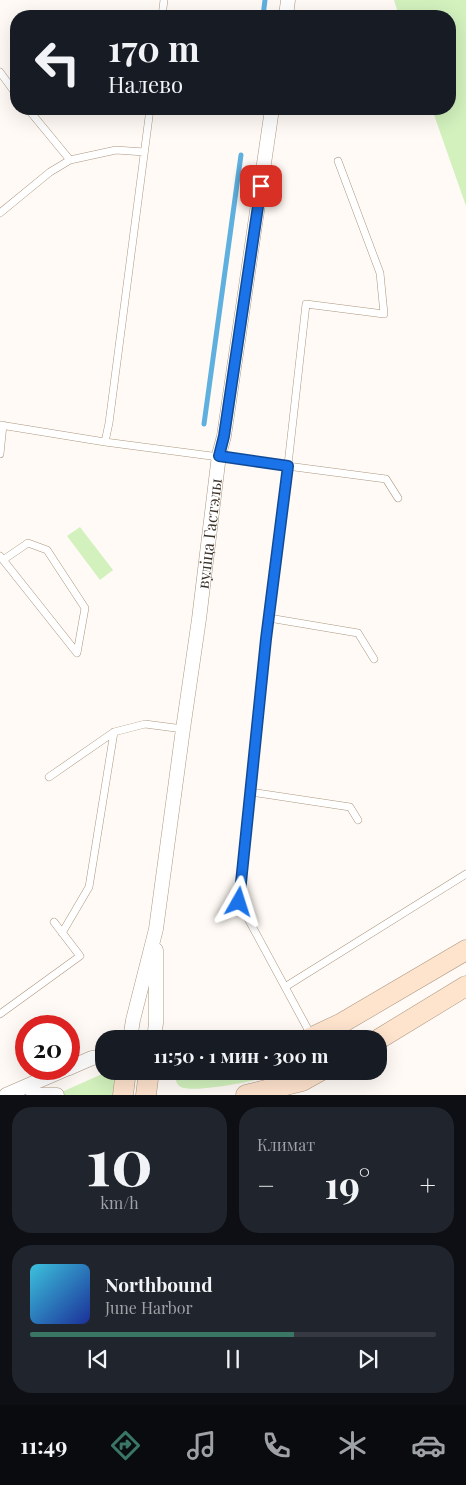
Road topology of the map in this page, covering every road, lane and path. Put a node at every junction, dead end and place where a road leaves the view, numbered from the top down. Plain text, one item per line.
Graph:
1 (0, 72) edge
2 (10, 86) edge
3 (33, 115) edge
4 (149, 115) edge
5 (271, 115) edge
6 (144, 152) junction
7 (70, 160) junction
8 (338, 161) dead end
9 (0, 213) edge
10 (1, 425) edge
11 (105, 442) junction
12 (0, 454) edge
13 (219, 456) junction
14 (288, 466) junction
15 (398, 498) dead end
16 (2, 558) edge
17 (269, 618) junction
18 (374, 659) dead end
19 (182, 729) junction
20 (114, 732) junction
21 (49, 777) dead end
22 (251, 792) junction
23 (358, 820) dead end
24 (466, 874) edge
25 (54, 922) dead end
26 (156, 929) junction
27 (62, 933) junction
28 (466, 950) edge
29 (466, 986) edge
30 (285, 987) junction
31 (0, 1014) edge
32 (131, 1030) edge
33 (155, 1030) edge
34 (306, 1030) edge
35 (327, 1030) edge
36 (387, 1034) edge
37 (95, 1058) edge
38 (80, 1063) edge
39 (40, 1080) edge
40 (125, 1080) edge
41 (148, 1080) edge
42 (304, 1080) edge
43 (6, 1095) edge
44 (33, 1095) edge
45 (57, 1095) edge
46 (123, 1095) edge
47 (146, 1095) edge
48 (246, 1095) edge

1 - 2 lane
3 - 7 lane
4 - 6 lane
5 - 13 street, вуліца Гастэлы
6 - 7 lane
6 - 11 lane
7 - 9 lane
8 - 14 lane
10 - 11 lane
10 - 12 lane
11 - 13 lane
13 - 14 lane
13 - 19 street, вуліца Гастэлы
14 - 15 lane
14 - 17 lane
16 - 16 lane
17 - 18 lane
17 - 22 lane
19 - 20 lane
19 - 26 street, вуліца Гастэлы
20 - 21 lane
20 - 27 lane
22 - 23 lane
22 - 30 lane
24 - 30 lane
25 - 27 lane
26 - 32 street, вуліца Гастэлы
26 - 33 street, вуліца Гастэлы
27 - 31 lane
28 - 35 main road
29 - 36 main road
30 - 34 lane
37 - 38 street
39 - 43 street
40 - 46 main road
41 - 47 main road
42 - 48 main road
44 - 45 street

